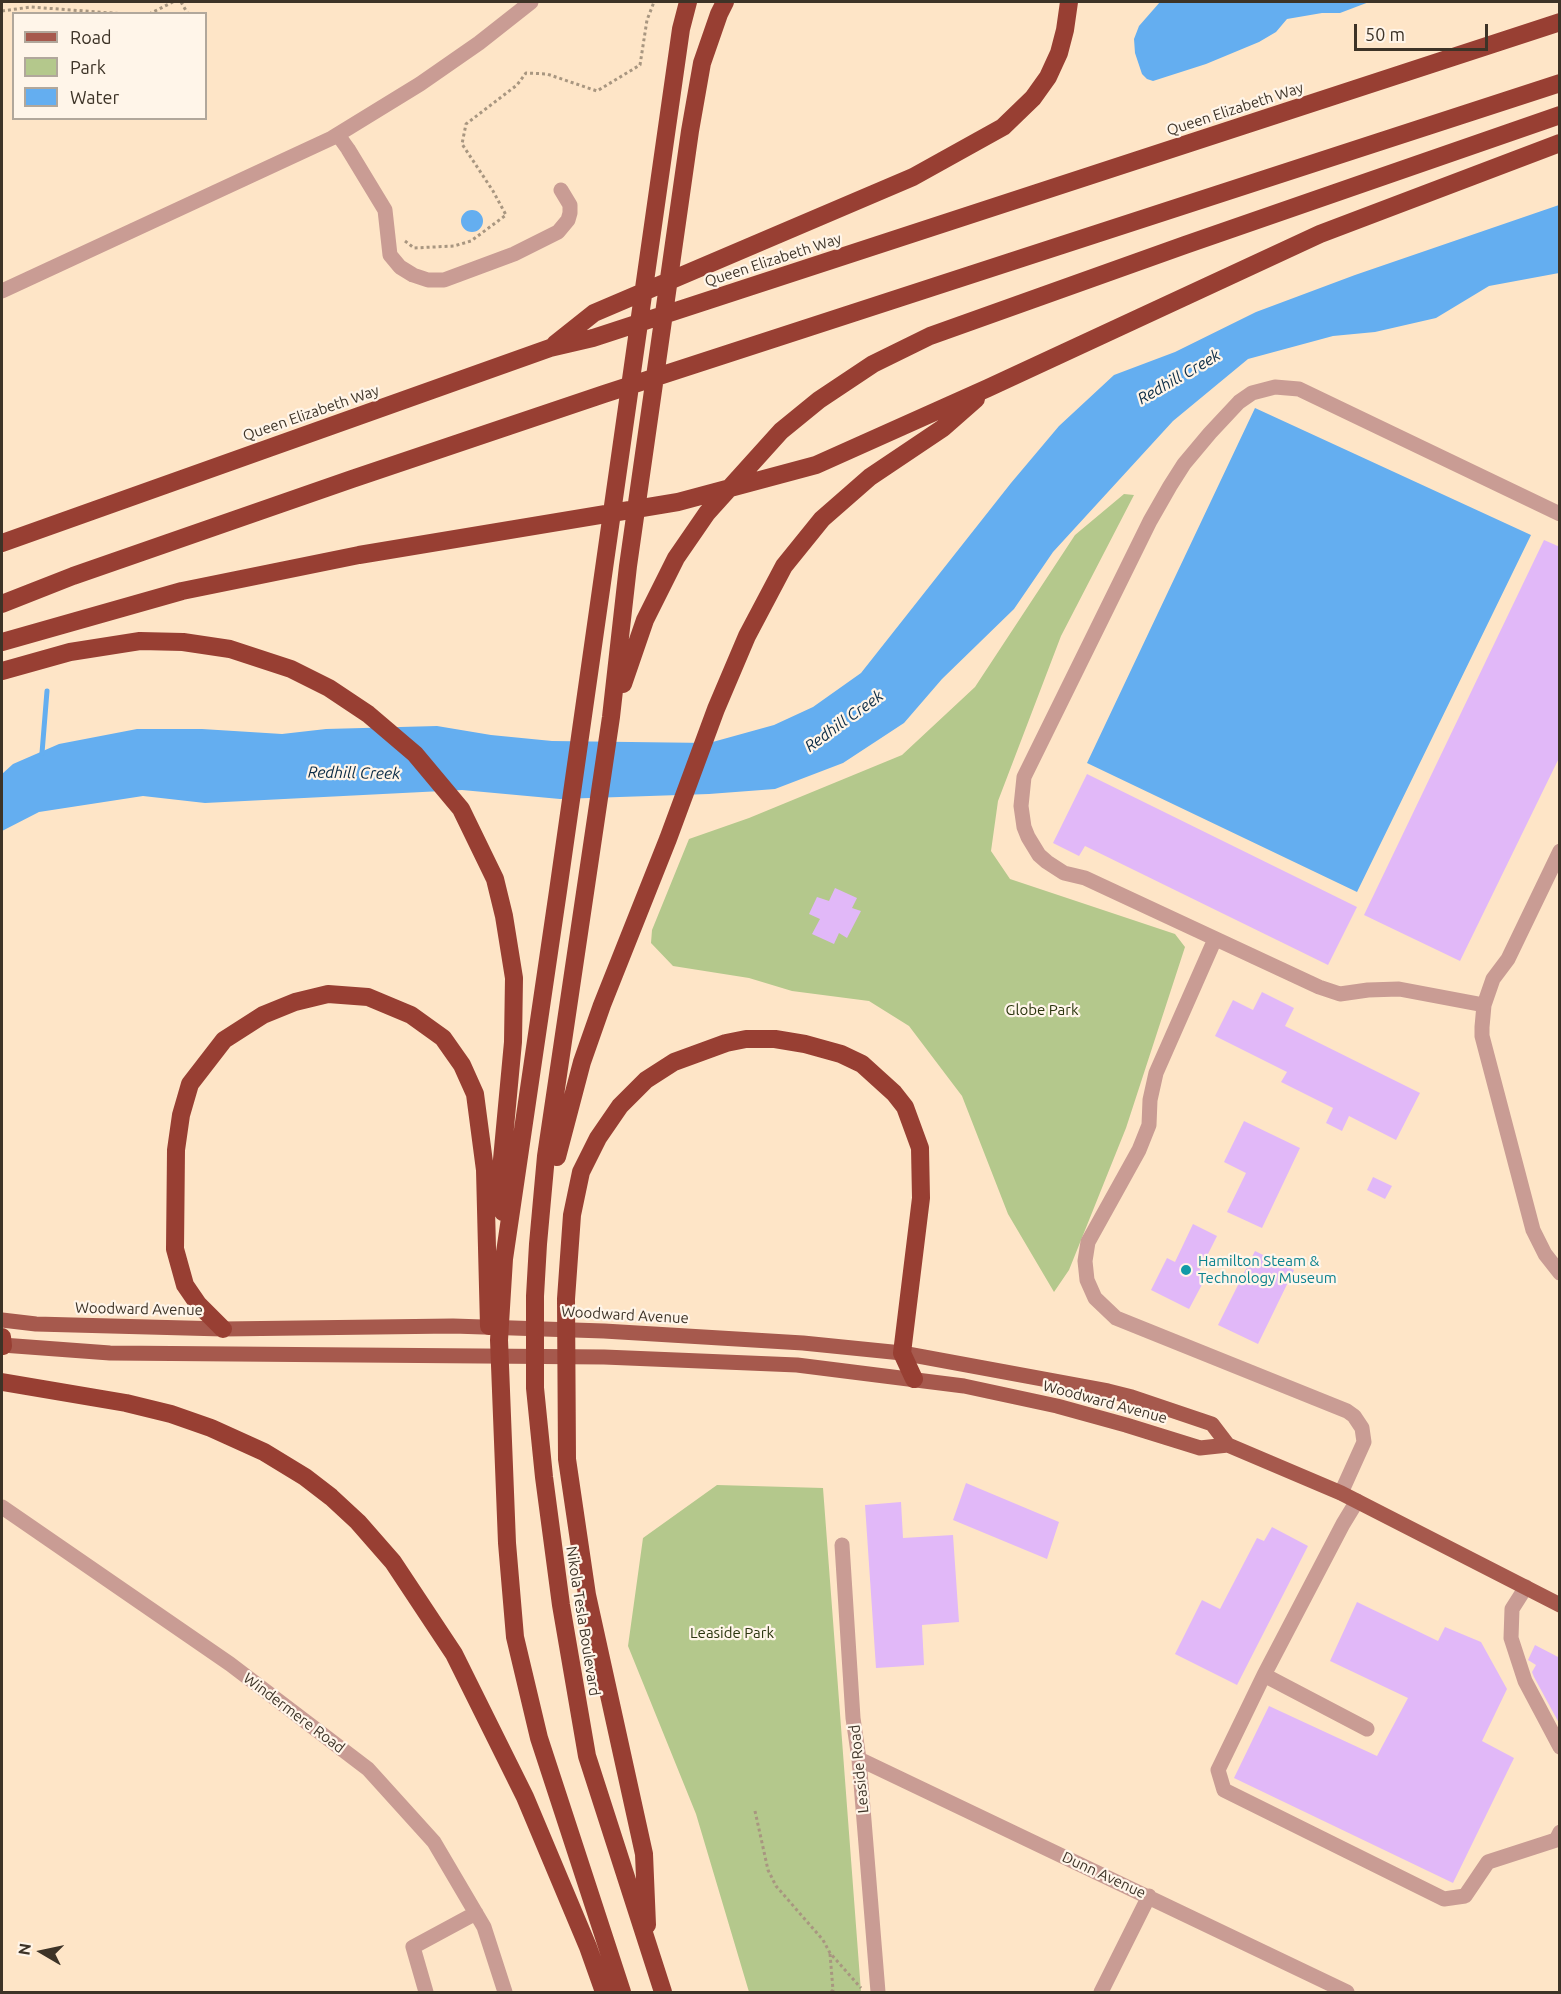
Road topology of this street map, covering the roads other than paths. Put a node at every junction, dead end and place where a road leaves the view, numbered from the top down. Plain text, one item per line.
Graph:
1 (531, 2) edge
2 (688, 2) edge
3 (1069, 2) edge
4 (722, 8) edge
5 (1560, 22) edge
6 (1560, 83) edge
7 (1560, 115) edge
8 (338, 135) junction
9 (1560, 143) edge
10 (561, 190) dead end
11 (2, 291) edge
12 (550, 348) junction
13 (988, 388) junction
14 (1560, 514) edge
15 (2, 543) edge
16 (2, 604) edge
17 (2, 642) edge
18 (2, 671) edge
19 (611, 717) junction
20 (1560, 851) edge
21 (1215, 939) junction
22 (1484, 1005) junction
23 (538, 1244) junction
24 (504, 1259) junction
25 (1560, 1273) edge
26 (2, 1320) edge
27 (223, 1329) junction
28 (2, 1343) edge
29 (902, 1353) junction
30 (914, 1379) junction
31 (2, 1382) edge
32 (1228, 1444) junction
33 (1341, 1493) junction
34 (1357, 1502) junction
35 (2, 1507) edge
36 (507, 1544) junction
37 (842, 1545) dead end
38 (1526, 1587) junction
39 (1560, 1605) edge
40 (1264, 1675) junction
41 (1367, 1729) dead end
42 (1560, 1747) edge
43 (859, 1759) junction
44 (1560, 1832) edge
45 (1149, 1896) junction
46 (476, 1913) junction
47 (648, 1951) junction
48 (426, 1992) edge
49 (505, 1992) edge
50 (604, 1992) edge
51 (622, 1992) edge
52 (663, 1992) edge
53 (878, 1992) edge
54 (1101, 1992) edge
55 (1347, 1992) edge

1 - 8 street
2 - 24 highway
3 - 12 highway
4 - 19 highway
5 - 12 highway, Queen Elizabeth Way
6 - 16 highway
7 - 19 highway
8 - 10 street
8 - 11 street
9 - 13 highway
12 - 15 highway, Queen Elizabeth Way
13 - 17 highway
13 - 23 highway
14 - 21 street
18 - 24 highway
19 - 23 highway
20 - 22 street
21 - 22 street
21 - 33 street
22 - 25 street
23 - 47 highway, Nikola Tesla Boulevard
24 - 36 highway
26 - 27 main road, Woodward Avenue
27 - 29 main road, Woodward Avenue
27 - 36 highway
28 - 30 main road, Woodward Avenue
29 - 30 highway
29 - 32 main road, Woodward Avenue
29 - 47 highway
30 - 32 main road, Woodward Avenue
31 - 50 highway
32 - 33 main road, Woodward Avenue
33 - 34 main road, Woodward Avenue
34 - 38 main road, Woodward Avenue
34 - 40 street
35 - 46 street, Windermere Road
36 - 51 highway
37 - 43 street, Leaside Road
38 - 39 main road, Woodward Avenue
38 - 42 street
40 - 41 street
40 - 44 street
43 - 45 street, Dunn Avenue
43 - 53 street, Leaside Road
45 - 54 street
45 - 55 street, Dunn Avenue
46 - 48 street
46 - 49 street, Windermere Road
47 - 52 highway, Nikola Tesla Boulevard

